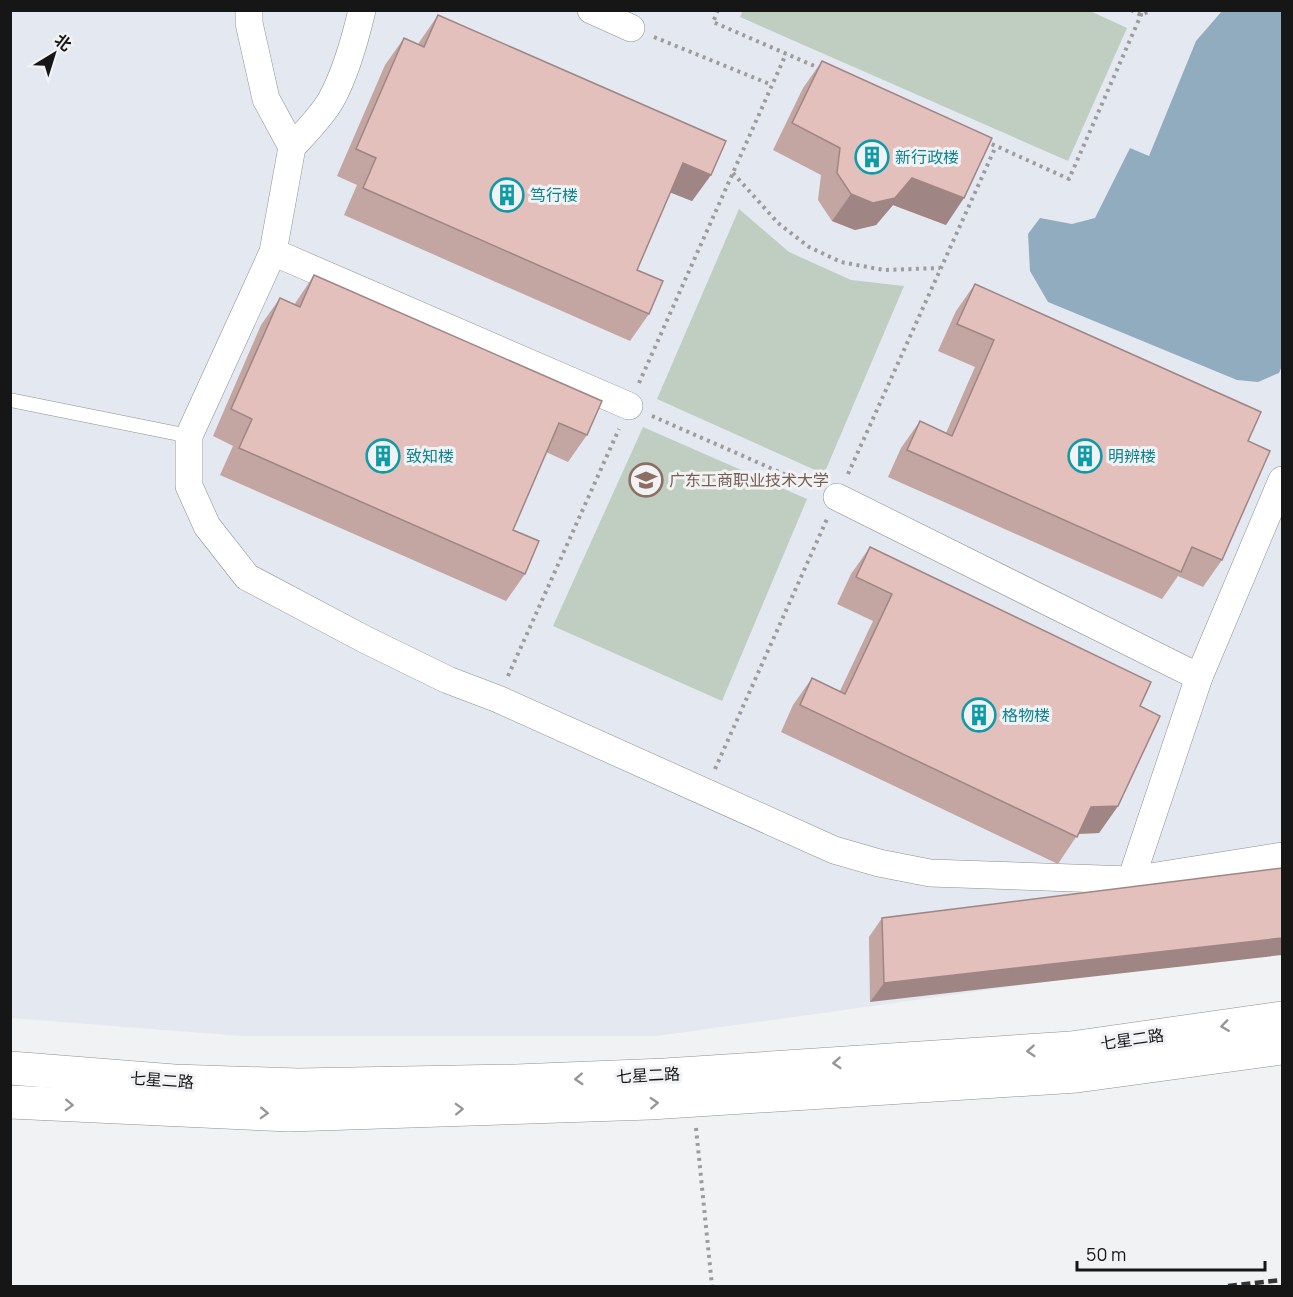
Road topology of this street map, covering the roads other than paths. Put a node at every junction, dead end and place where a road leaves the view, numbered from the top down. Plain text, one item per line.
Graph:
1 (249, 10) edge
2 (362, 10) edge
3 (591, 10) edge
4 (631, 28) road end
5 (292, 147) junction
6 (273, 252) junction
7 (10, 400) edge
8 (629, 406) road end
9 (189, 436) junction
10 (1282, 480) edge
11 (837, 497) road end
12 (1199, 677) junction
13 (1282, 856) edge
14 (1131, 880) junction
15 (1282, 1018) edge
16 (1282, 1048) edge
17 (10, 1068) edge
18 (10, 1102) edge

1 - 5 street
2 - 5 street
3 - 4 street
5 - 6 street
6 - 8 street
6 - 9 street
7 - 9 lane
9 - 14 street
10 - 12 street
11 - 12 street
12 - 14 street
13 - 14 street
15 -> 17 street, 七星二路
18 -> 16 street, 七星二路

